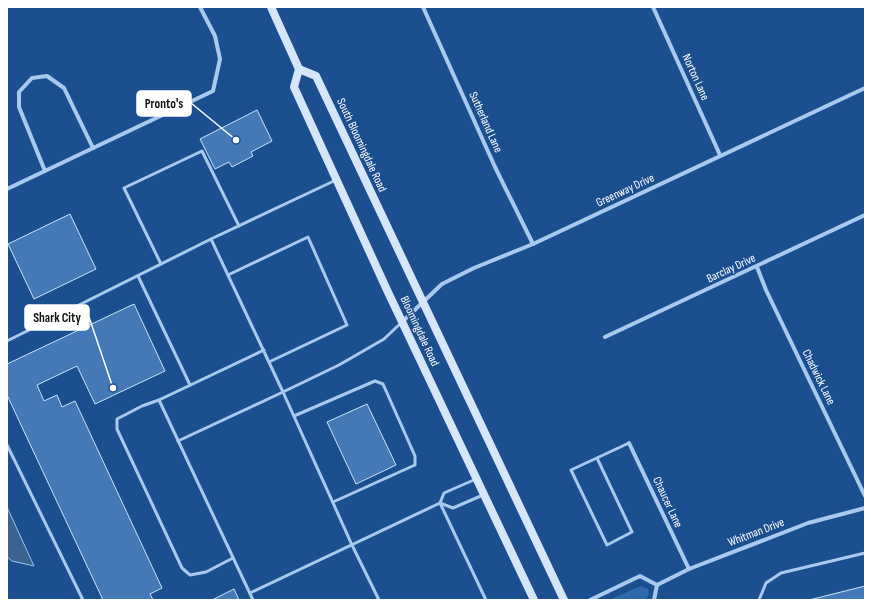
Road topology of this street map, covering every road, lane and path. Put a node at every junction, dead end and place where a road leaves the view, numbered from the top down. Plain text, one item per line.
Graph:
1 (200, 7) edge
2 (271, 7) edge
3 (423, 7) edge
4 (653, 7) edge
5 (299, 70) junction
6 (865, 88) edge
7 (93, 148) junction
8 (720, 155) junction
9 (45, 171) junction
10 (336, 180) junction
11 (7, 189) edge
12 (865, 215) edge
13 (239, 226) junction
14 (211, 240) junction
15 (533, 244) junction
16 (161, 264) junction
17 (758, 267) junction
18 (228, 275) junction
19 (138, 276) junction
20 (423, 302) junction
21 (402, 322) junction
22 (605, 337) dead end
23 (7, 341) edge
24 (264, 350) junction
25 (269, 362) junction
26 (190, 385) junction
27 (283, 392) junction
28 (159, 400) junction
29 (294, 416) junction
30 (178, 441) junction
31 (629, 443) joint
32 (7, 445) edge
33 (597, 458) junction
34 (476, 479) junction
35 (484, 495) junction
36 (865, 496) edge
37 (333, 502) junction
38 (440, 503) junction
39 (865, 508) edge
40 (352, 545) junction
41 (865, 553) edge
42 (234, 558) junction
43 (689, 570) junction
44 (657, 585) junction
45 (250, 593) junction
46 (83, 600) edge
47 (253, 600) edge
48 (379, 600) edge
49 (486, 600) edge
50 (534, 600) edge
51 (564, 600) edge
52 (590, 600) edge
53 (654, 600) edge
54 (759, 600) edge

1 - 7 street
2 - 5 main road
3 - 15 street, Sutherland Lane
4 - 8 street, Norton Lane
5 - 10 main road, Bloomingdale Road
5 - 20 main road, South Bloomingdale Road
6 - 8 street, Greenway Drive
7 - 9 street
7 - 9 street
8 - 15 street, Greenway Drive
9 - 11 street
10 - 13 lane
10 - 21 main road, Bloomingdale Road
12 - 17 street, Barclay Drive
13 - 14 lane
13 - 16 lane
14 - 16 lane
14 - 18 lane
15 - 20 street, Greenway Drive
16 - 19 lane
17 - 22 street, Barclay Drive
17 - 36 street, Chadwick Lane
18 - 24 lane
18 - 25 lane
19 - 23 lane
19 - 26 lane
20 - 21 street, Greenway Drive
20 - 51 main road, Bloomingdale Road
21 - 27 lane
21 - 34 main road, Bloomingdale Road
24 - 25 lane
24 - 26 lane
25 - 27 lane
26 - 28 lane
27 - 29 lane
27 - 30 lane
28 - 30 lane
28 - 42 lane
29 - 37 lane
29 - 37 lane
30 - 42 lane
31 - 33 lane
31 - 43 street, Chaucer Lane
32 - 46 lane
33 - 33 lane
34 - 35 main road, Bloomingdale Road
34 - 38 lane
35 - 38 lane
35 - 50 main road, Bloomingdale Road
37 - 40 lane
38 - 40 lane
38 - 49 lane
39 - 43 street, Whitman Drive
40 - 45 lane
40 - 48 lane
41 - 54 lane
42 - 45 lane
43 - 44 street, Whitman Drive
44 - 52 street
44 - 53 street
45 - 47 lane

